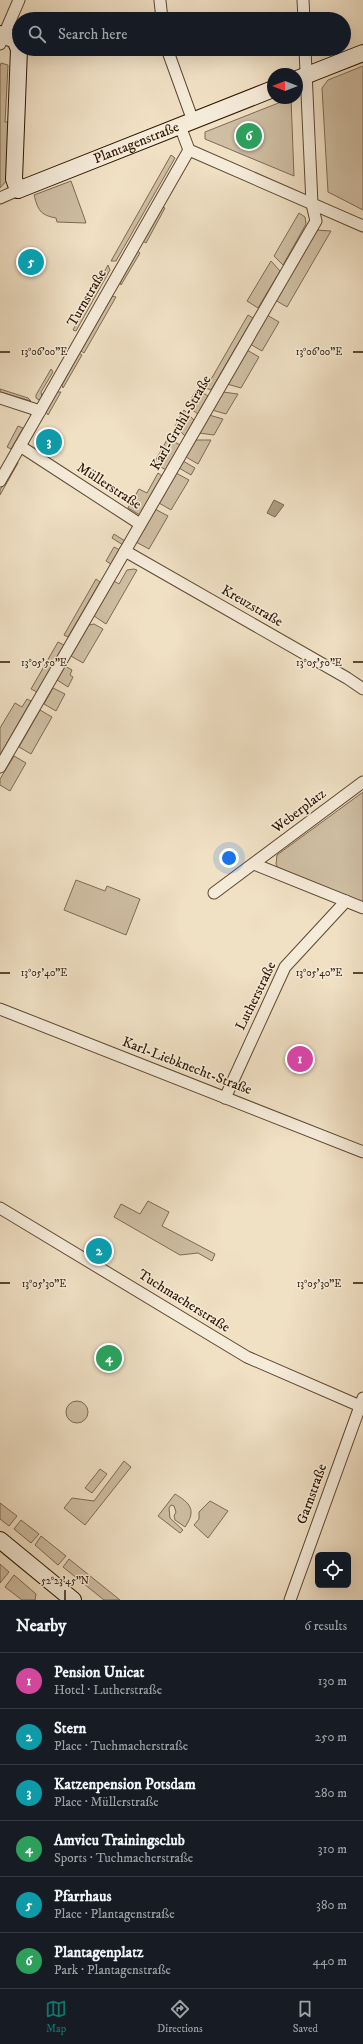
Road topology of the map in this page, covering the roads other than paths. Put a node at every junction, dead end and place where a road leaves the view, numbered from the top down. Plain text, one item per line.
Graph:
1 (19, 0) edge
2 (303, 0) edge
3 (160, 1) edge
4 (13, 12) edge
5 (161, 12) edge
6 (304, 12) edge
7 (12, 15) edge
8 (1, 38) edge
9 (12, 40) edge
10 (363, 53) edge
11 (19, 56) edge
12 (169, 56) edge
13 (304, 56) edge
14 (303, 68) edge
15 (303, 77) edge
16 (303, 90) edge
17 (267, 91) edge
18 (187, 123) junction
19 (188, 150) junction
20 (18, 190) junction
21 (0, 198) edge
22 (312, 204) junction
23 (363, 226) edge
24 (0, 398) edge
25 (40, 411) junction
26 (20, 446) junction
27 (0, 481) edge
28 (140, 524) junction
29 (125, 551) junction
30 (363, 690) edge
31 (0, 767) edge
32 (363, 782) edge
33 (254, 864) junction
34 (214, 893) dead end
35 (357, 903) edge
36 (0, 1009) edge
37 (225, 1098) junction
38 (363, 1152) edge
39 (0, 1208) edge
40 (361, 1402) edge
41 (0, 1540) edge
42 (73, 1600) edge
43 (290, 1600) edge

1 - 4 street
2 - 6 street
3 - 5 street
7 - 8 street
8 - 9 street
10 - 15 street
11 - 20 street
12 - 18 street
13 - 14 street, Karl-Gruhl-Straße
16 - 22 street, Karl-Gruhl-Straße
17 - 18 street, Plantagenstraße
18 - 19 street
18 - 20 street, Plantagenstraße
19 - 22 street
19 - 25 street, Turnstraße
20 - 21 street, Plantagenstraße
22 - 23 street
22 - 28 street, Karl-Gruhl-Straße
24 - 25 street
25 - 26 street, Turnstraße
26 - 27 street, Turnstraße
26 - 28 street, Müllerstraße
28 - 29 street, Karl-Gruhl-Straße
29 - 30 street, Kreuzstraße
29 - 31 street, Karl-Gruhl-Straße
32 - 33 street, Weberplatz
33 - 34 street, Weberplatz
33 - 35 street
35 - 37 street, Lutherstraße
36 - 37 street, Karl-Liebknecht-Straße
37 - 38 street, Karl-Liebknecht-Straße
39 - 40 street, Tuchmacherstraße
40 - 43 street, Garnstraße
41 - 42 street

